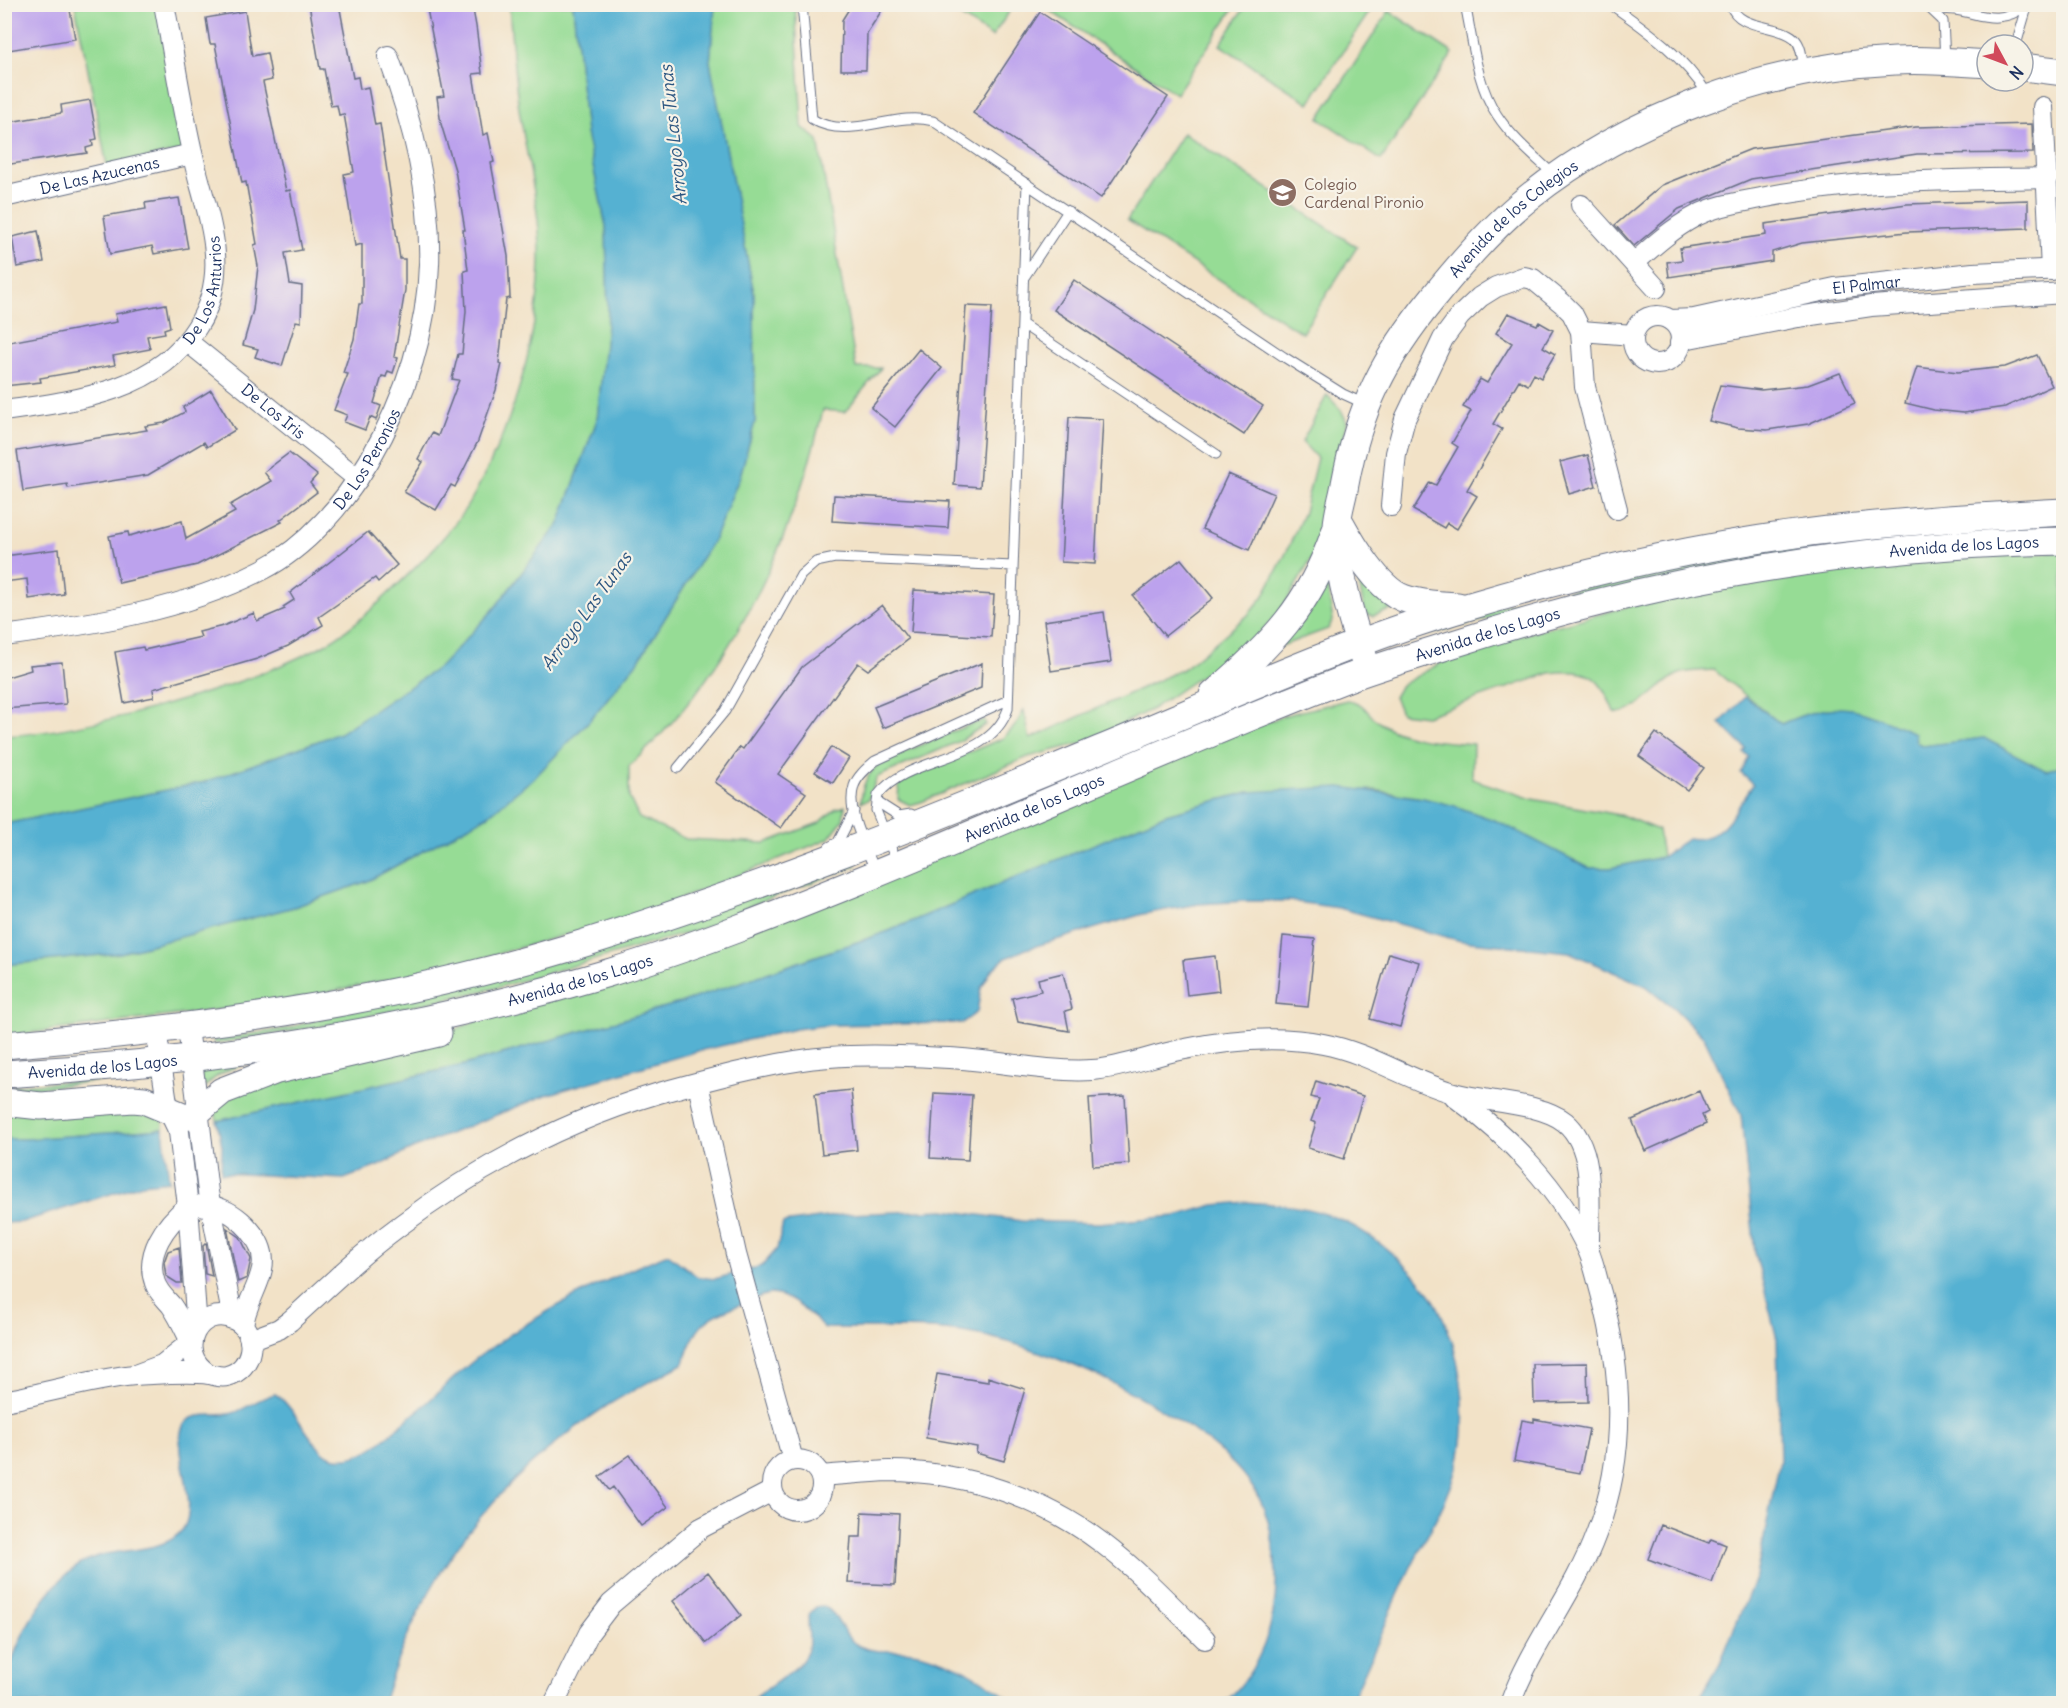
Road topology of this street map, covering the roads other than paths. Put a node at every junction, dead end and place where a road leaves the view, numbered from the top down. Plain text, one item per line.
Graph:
1 (164, 4) edge
2 (802, 4) edge
3 (1465, 4) edge
4 (1610, 4) edge
5 (1730, 4) edge
6 (1925, 4) edge
7 (2028, 5) edge
8 (1934, 11) junction
9 (2020, 33) edge
10 (388, 56) dead end
11 (1945, 61) junction
12 (1975, 63) edge
13 (2035, 68) edge
14 (2064, 72) edge
15 (1805, 74) junction
16 (1710, 98) junction
17 (2043, 107) dead end
18 (192, 154) junction
19 (1556, 178) junction
20 (2048, 178) junction
21 (1027, 183) junction
22 (4, 197) edge
23 (1581, 206) dead end
24 (1068, 211) junction
25 (1634, 263) junction
26 (2057, 269) edge
27 (1023, 278) junction
28 (1866, 285) junction
29 (1656, 288) dead end
30 (2064, 293) edge
31 (1871, 306) junction
32 (1670, 320) junction
33 (1022, 324) junction
34 (1581, 331) junction
35 (1633, 335) junction
36 (188, 342) junction
37 (1680, 343) junction
38 (1365, 404) junction
39 (4, 411) edge
40 (1216, 454) dead end
41 (358, 479) junction
42 (1391, 506) dead end
43 (1617, 508) dead end
44 (2064, 512) edge
45 (1338, 522) junction
46 (2064, 541) edge
47 (1013, 566) junction
48 (1468, 606) junction
49 (4, 636) edge
50 (1359, 644) junction
51 (1367, 671) junction
52 (1008, 700) junction
53 (1194, 711) junction
54 (1087, 756) junction
55 (1036, 765) dead end
56 (678, 768) dead end
57 (877, 802) junction
58 (854, 811) junction
59 (918, 811) dead end
60 (875, 840) junction
61 (887, 869) junction
62 (655, 920) junction
63 (516, 999) junction
64 (188, 1027) junction
65 (156, 1030) junction
66 (4, 1045) edge
67 (192, 1056) junction
68 (160, 1060) junction
69 (4, 1074) edge
70 (698, 1084) junction
71 (1448, 1092) junction
72 (4, 1102) edge
73 (1508, 1105) junction
74 (199, 1120) junction
75 (173, 1121) junction
76 (1494, 1128) junction
77 (1550, 1190) junction
78 (1588, 1190) junction
79 (209, 1198) junction
80 (187, 1201) junction
81 (1589, 1251) junction
82 (242, 1328) junction
83 (194, 1335) junction
84 (208, 1374) junction
85 (135, 1375) junction
86 (8, 1402) edge
87 (793, 1460) junction
88 (821, 1476) junction
89 (772, 1491) junction
90 (1205, 1639) dead end
91 (554, 1704) edge
92 (1510, 1704) edge

1 - 18 street, De Los Anturios
2 - 21 lane
3 - 19 lane
4 - 16 lane
5 - 15 lane
6 - 8 lane
7 - 8 lane
7 - 9 lane
8 - 11 lane
10 - 41 street, De Los Peronios
11 - 12 street, Avenida de los Colegios
11 - 15 street, Avenida de los Colegios
13 - 14 street
15 - 16 street, Avenida de los Colegios
16 - 19 street, Avenida de los Colegios
17 - 20 street
18 - 22 street, De Las Azucenas
18 - 36 street, De Los Anturios
19 - 38 street, Avenida de los Colegios
20 - 25 street
20 - 26 street
21 - 24 lane
21 - 27 lane
23 - 25 street
24 - 27 lane
24 - 38 lane
25 - 29 street
26 - 28 street, El Palmar
27 - 33 lane
28 - 31 street
28 - 32 street, El Palmar
30 - 31 street, El Palmar
31 - 37 street, El Palmar
32 - 35 street, El Palmar
32 - 37 street
33 - 40 lane
33 - 47 lane
34 - 35 street
34 - 42 street
34 - 43 street
35 - 37 street, El Palmar
36 - 39 street, De Los Anturios
36 - 41 street, De Los Iris
38 - 45 street, Avenida de los Colegios
41 - 49 street, De Los Peronios
44 - 48 street, Avenida de los Lagos
45 - 48 street
45 - 50 street, Avenida de los Colegios
45 - 53 street
46 - 51 street, Avenida de los Lagos
47 - 52 lane
47 - 56 lane
48 - 50 street, Avenida de los Lagos
50 - 51 street, Avenida de los Colegios
50 - 53 street, Avenida de los Lagos
51 - 61 street, Avenida de los Lagos
52 - 57 lane
52 - 58 lane
53 - 54 street, Avenida de los Lagos
54 - 55 lane
54 - 60 street, Avenida de los Lagos
57 - 59 lane
57 - 60 lane
58 - 60 lane
58 - 62 lane
60 - 61 lane
60 - 61 lane
60 - 62 street, Avenida de los Lagos
61 - 63 street, Avenida de los Lagos
62 - 64 street, Avenida de los Lagos
63 - 67 street, Avenida de los Lagos
63 - 74 street
64 - 65 street, Avenida de los Lagos
64 - 67 street
65 - 66 street, Avenida de los Lagos
65 - 68 street
67 - 68 street, Avenida de los Lagos
67 - 74 street
68 - 69 street, Avenida de los Lagos
68 - 75 street
70 - 71 street
70 - 82 street
70 - 87 street
71 - 73 street
71 - 76 street
72 - 75 street
73 - 76 street
73 - 78 street
74 - 75 street
74 - 79 street
75 - 80 street
76 - 77 street
77 - 78 street
77 - 81 street
78 - 81 street
79 - 80 street
79 - 82 street
79 - 82 street
80 - 83 street
80 - 83 street
81 - 92 street
82 - 83 street
82 - 84 street
83 - 84 street
83 - 85 street
84 - 85 street
85 - 86 street
87 - 88 street
87 - 89 street
88 - 89 street
88 - 90 street
89 - 91 street

